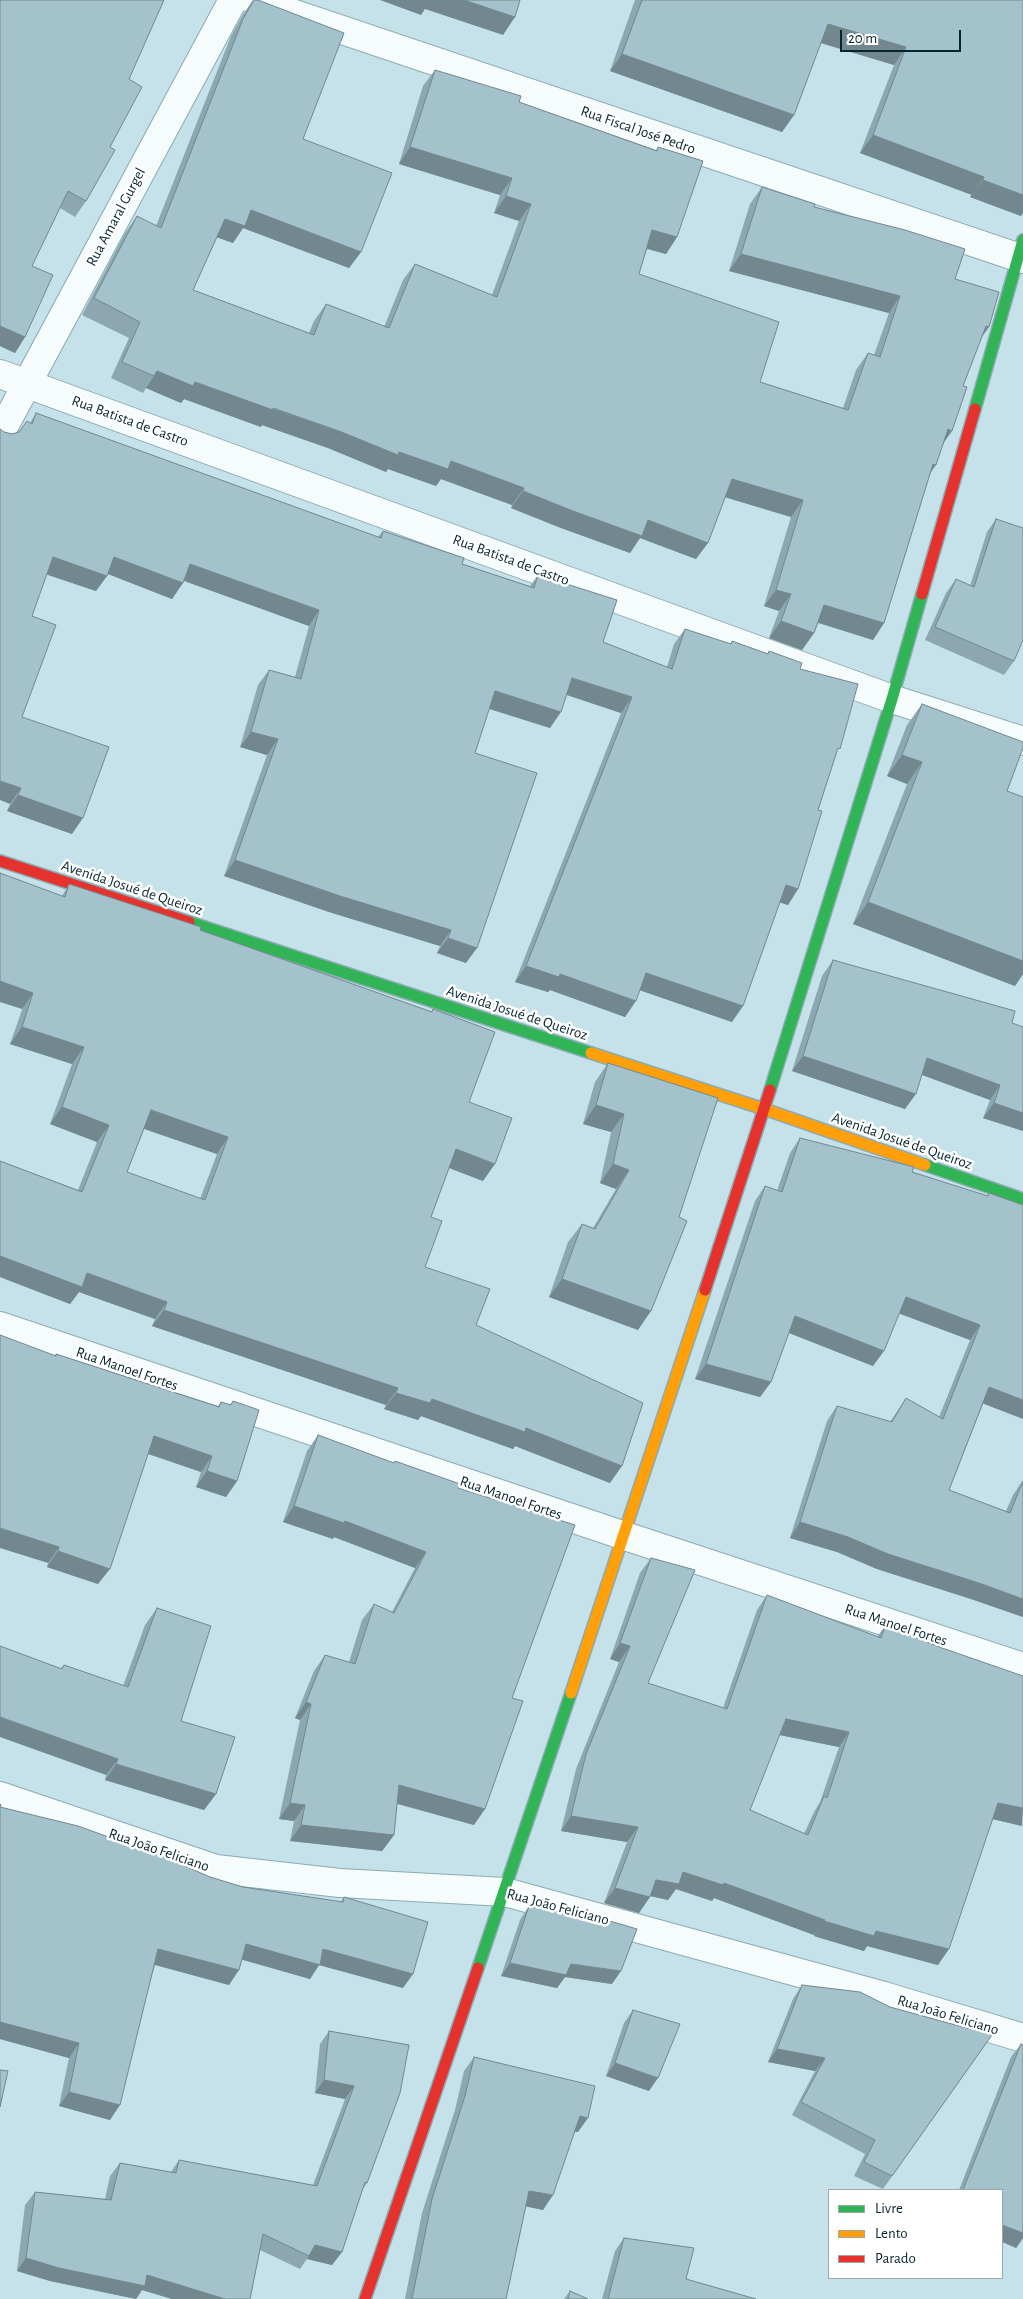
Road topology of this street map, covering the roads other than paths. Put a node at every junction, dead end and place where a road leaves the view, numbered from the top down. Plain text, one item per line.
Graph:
1 (233, 0) edge
2 (253, 0) edge
3 (1021, 252) edge
4 (0, 374) edge
5 (28, 383) junction
6 (0, 434) edge
7 (892, 699) junction
8 (1023, 741) edge
9 (0, 861) edge
10 (764, 1109) junction
11 (1023, 1199) edge
12 (0, 1326) edge
13 (625, 1536) junction
14 (1023, 1667) edge
15 (0, 1796) edge
16 (505, 1892) junction
17 (1023, 2038) edge
18 (365, 2299) edge

1 - 5 street, Rua Amaral Gurgel
2 - 3 street, Rua Fiscal José Pedro
3 - 7 main road
4 - 5 street, Rua Batista de Castro
5 - 6 street, Rua Amaral Gurgel
5 - 7 street, Rua Batista de Castro
7 - 8 street, Rua Batista de Castro
7 - 10 main road
9 - 10 main road, Avenida Josué de Queiroz
10 - 11 main road, Avenida Josué de Queiroz
10 - 13 main road
12 - 13 street, Rua Manoel Fortes
13 - 14 street, Rua Manoel Fortes
13 - 16 main road
15 - 16 street, Rua João Feliciano
16 - 17 street, Rua João Feliciano
16 - 18 main road

